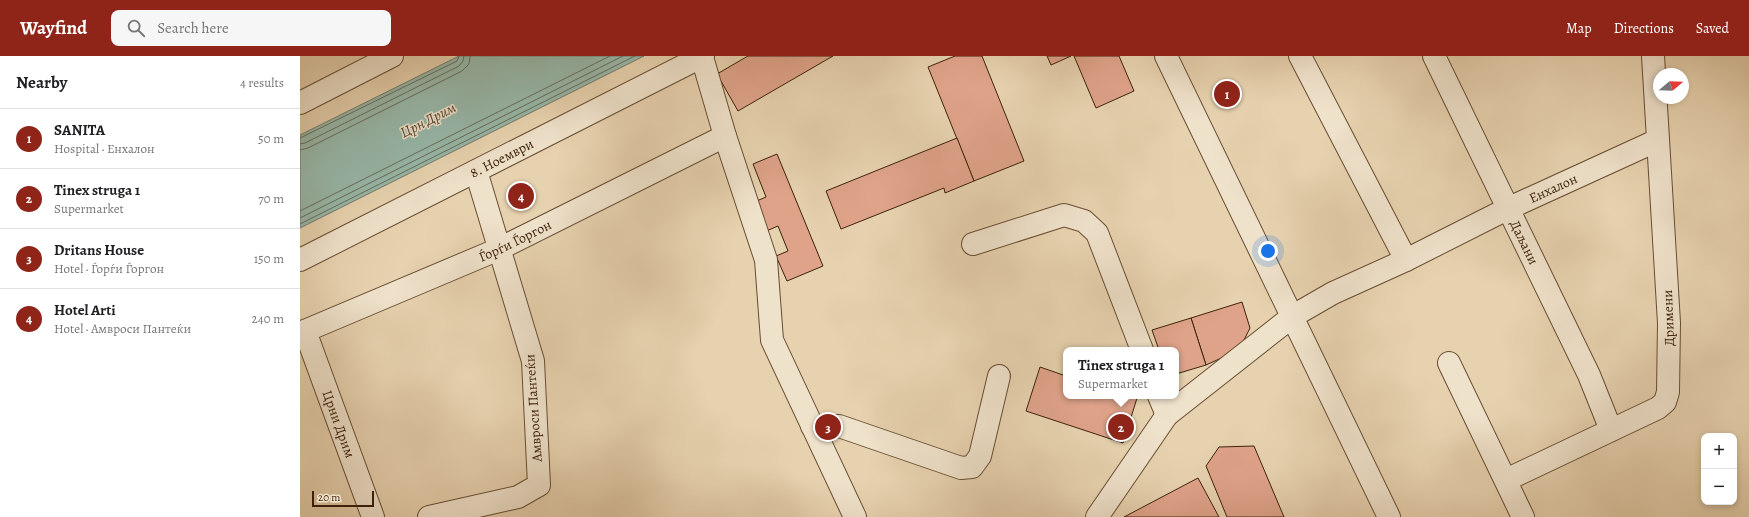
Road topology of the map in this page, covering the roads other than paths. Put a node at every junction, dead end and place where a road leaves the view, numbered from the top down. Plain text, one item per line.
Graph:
1 (392, 56) edge
2 (702, 56) edge
3 (1166, 56) edge
4 (1300, 56) edge
5 (1434, 56) edge
6 (1653, 56) edge
7 (300, 104) edge
8 (725, 136) junction
9 (1658, 140) junction
10 (476, 170) junction
11 (1507, 210) junction
12 (973, 244) dead end
13 (499, 249) junction
14 (300, 260) edge
15 (1406, 260) junction
16 (1293, 316) junction
17 (302, 332) edge
18 (1141, 347) edge
19 (1449, 363) dead end
20 (999, 376) dead end
21 (1179, 394) edge
22 (1172, 399) edge
23 (1163, 405) edge
24 (812, 426) junction
25 (1611, 430) junction
26 (1506, 480) junction
27 (373, 517) edge
28 (429, 517) edge
29 (855, 517) edge
30 (1097, 517) edge
31 (1389, 517) edge
32 (1523, 517) edge

1 - 7 street
2 - 8 street
2 - 10 street, 8. Ноември
3 - 16 street
4 - 15 street
5 - 11 street, Даљани
6 - 9 street, Дримени
8 - 13 street, Ѓорѓи Ѓоргон
8 - 24 street
9 - 11 street, Енхалон
9 - 25 street, Дримени
10 - 13 street, Амвроси Пантеќи
10 - 14 street, 8. Ноември
11 - 15 street, Енхалон
11 - 25 street, Даљани
12 - 18 street
13 - 17 street, Ѓорѓи Ѓоргон
13 - 28 street, Амвроси Пантеќи
15 - 16 street, Енхалон
16 - 21 street, Енхалон
16 - 31 street
17 - 27 street, Црни Дрим
19 - 26 street
20 - 24 street
22 - 23 street, Енхалон
23 - 30 street, Енхалон
24 - 29 street
25 - 26 street, Дримени
26 - 32 street

